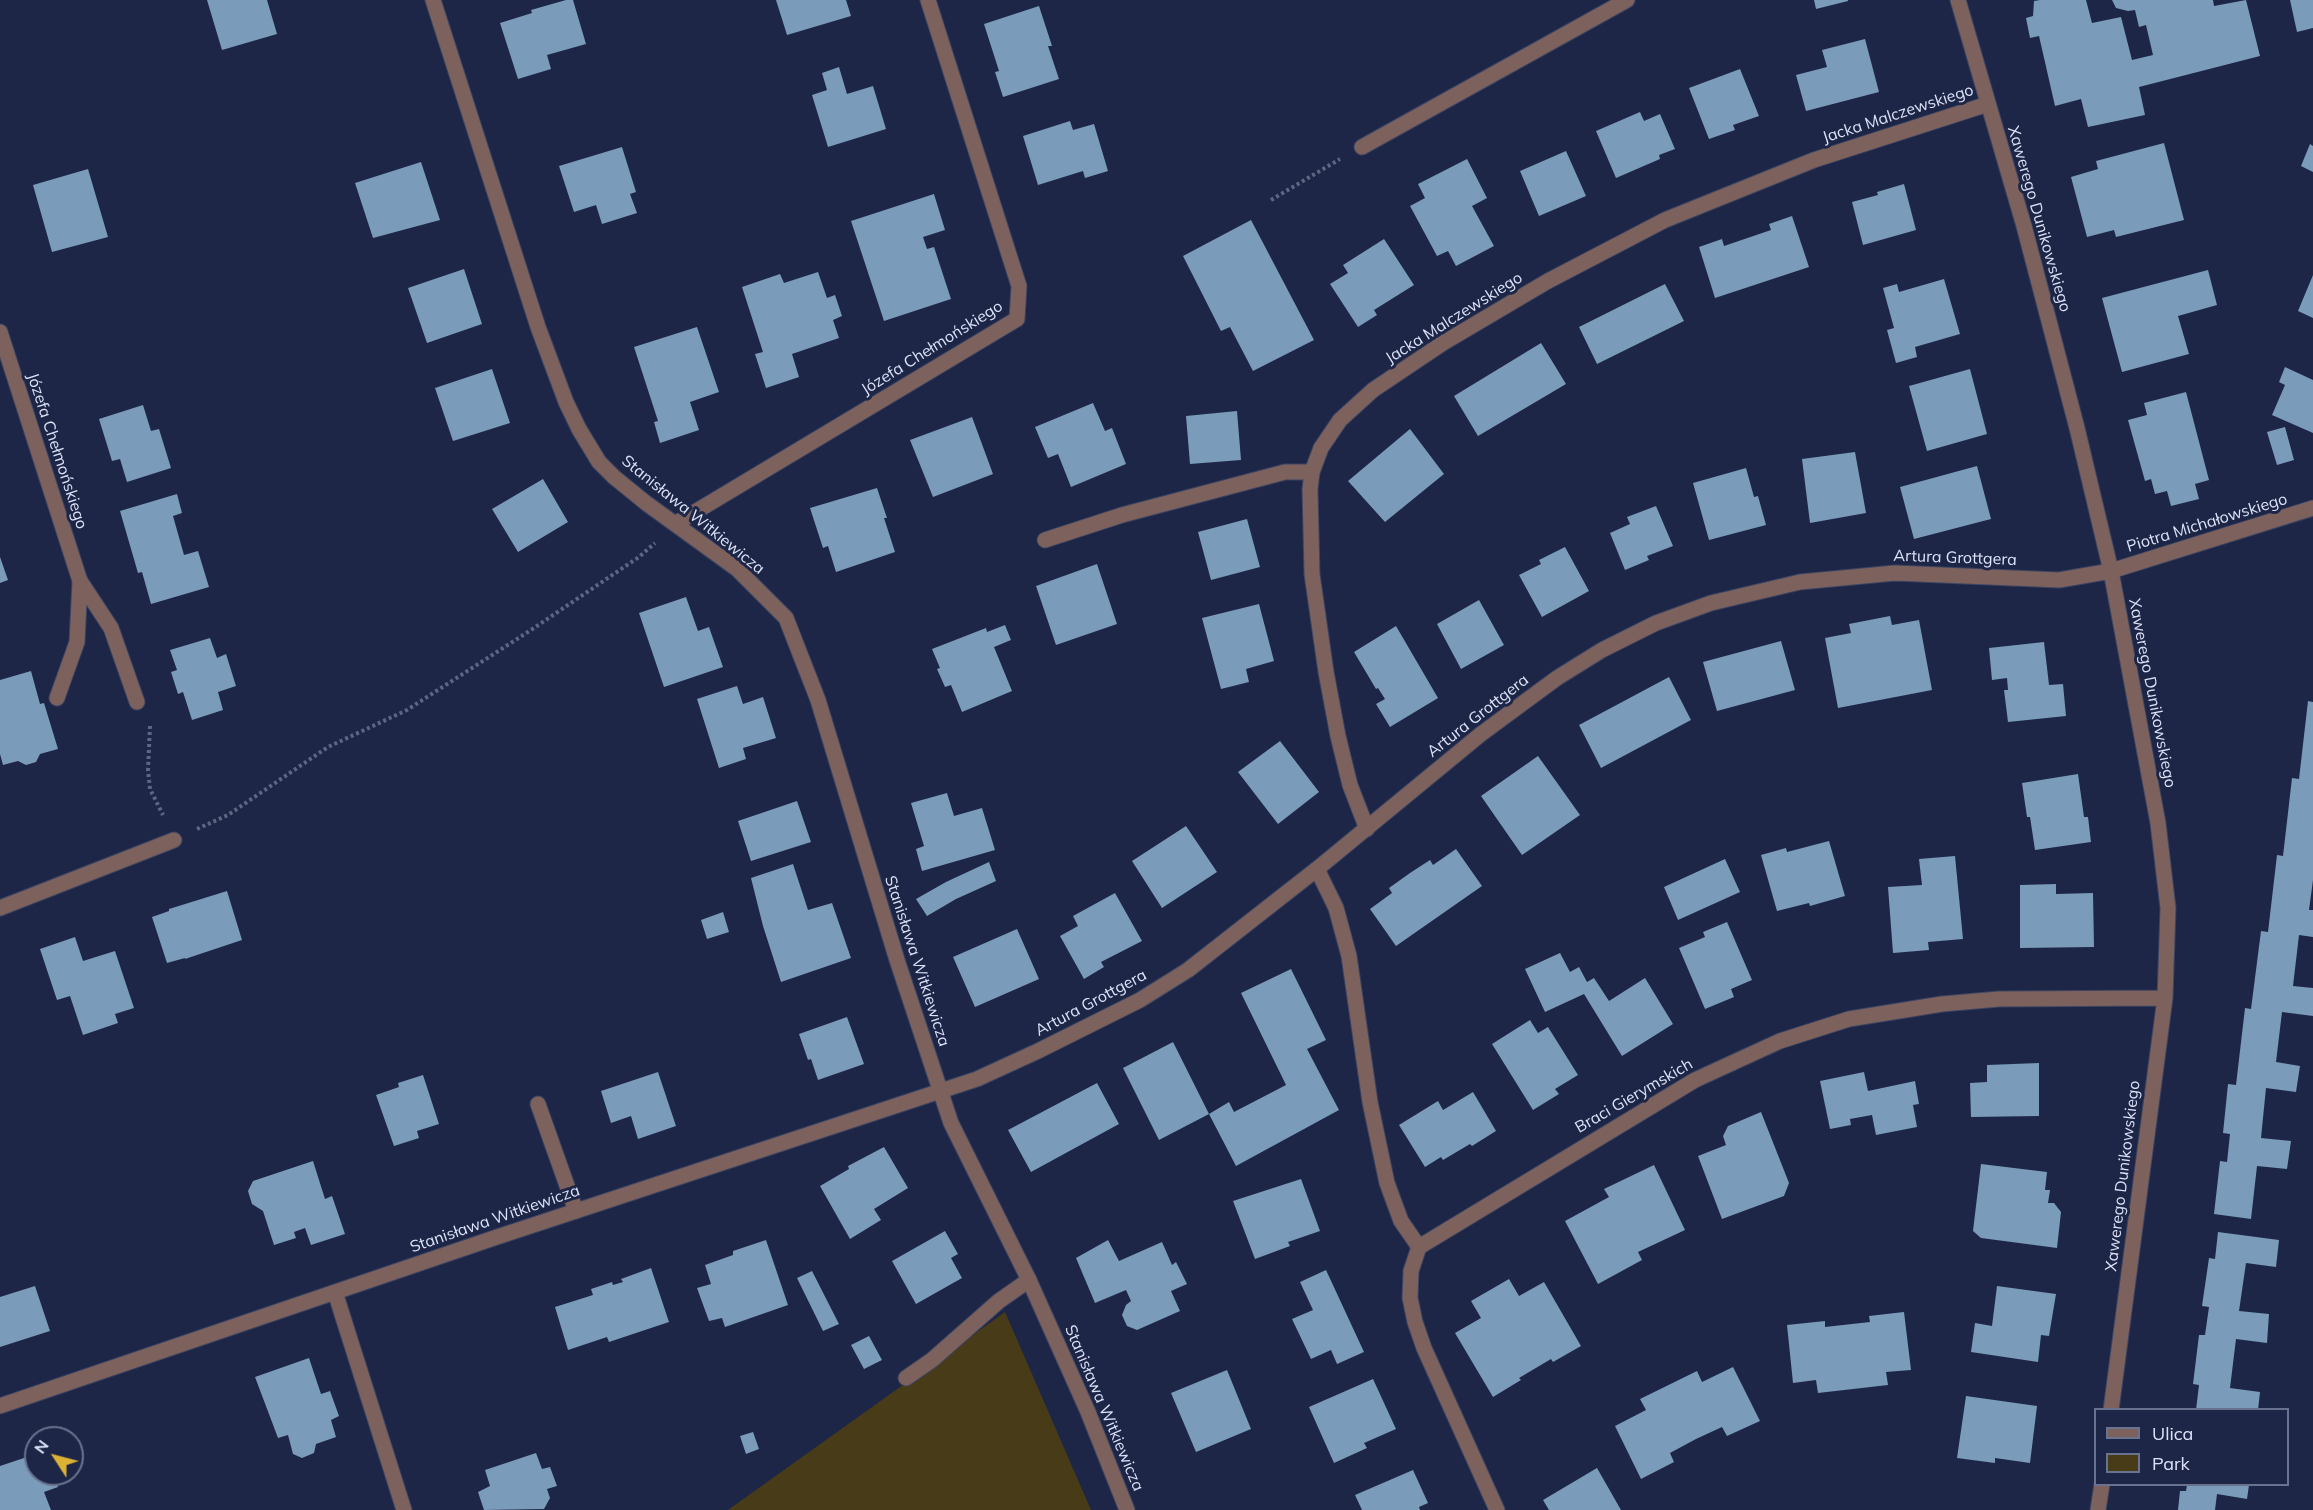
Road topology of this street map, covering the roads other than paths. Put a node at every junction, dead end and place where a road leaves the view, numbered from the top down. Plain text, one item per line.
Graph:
1 (433, 0) edge
2 (928, 0) edge
3 (1627, 0) edge
4 (1958, 0) edge
5 (1988, 104) junction
6 (1362, 147) road end
7 (0, 332) edge
8 (1312, 472) junction
9 (2313, 508) edge
10 (675, 524) junction
11 (1045, 540) dead end
12 (2111, 571) junction
13 (80, 581) junction
14 (57, 699) dead end
15 (137, 702) road end
16 (1367, 829) junction
17 (174, 840) road end
18 (1317, 869) junction
19 (0, 908) edge
20 (2164, 998) junction
21 (941, 1091) junction
22 (538, 1104) dead end
23 (576, 1211) junction
24 (1419, 1247) junction
25 (1029, 1280) junction
26 (335, 1292) junction
27 (906, 1378) dead end
28 (0, 1406) edge
29 (2111, 1408) edge
30 (2102, 1486) edge
31 (404, 1510) edge
32 (1128, 1510) edge
33 (1497, 1510) edge
34 (2098, 1510) edge

1 - 10 street, Stanisława Witkiewicza
2 - 10 street, Józefa Chełmońskiego
3 - 6 street
4 - 5 street, Xawerego Dunikowskiego
5 - 8 street, Jacka Malczewskiego
5 - 12 street, Xawerego Dunikowskiego
7 - 13 street, Józefa Chełmońskiego
8 - 11 street
8 - 16 street, Jacka Malczewskiego
9 - 12 street, Piotra Michałowskiego
10 - 21 street, Stanisława Witkiewicza
12 - 16 street, Artura Grottgera
12 - 20 street, Xawerego Dunikowskiego
13 - 14 street
13 - 15 street
16 - 18 street, Artura Grottgera
17 - 19 street
18 - 21 street, Artura Grottgera
18 - 24 street
20 - 24 street, Braci Gierymskich
20 - 29 street, Xawerego Dunikowskiego
21 - 23 street, Stanisława Witkiewicza
21 - 25 street, Stanisława Witkiewicza
22 - 23 street
23 - 26 street, Stanisława Witkiewicza
24 - 33 street
25 - 27 street
25 - 32 street, Stanisława Witkiewicza
26 - 28 street, Stanisława Witkiewicza
26 - 31 street
30 - 34 street

